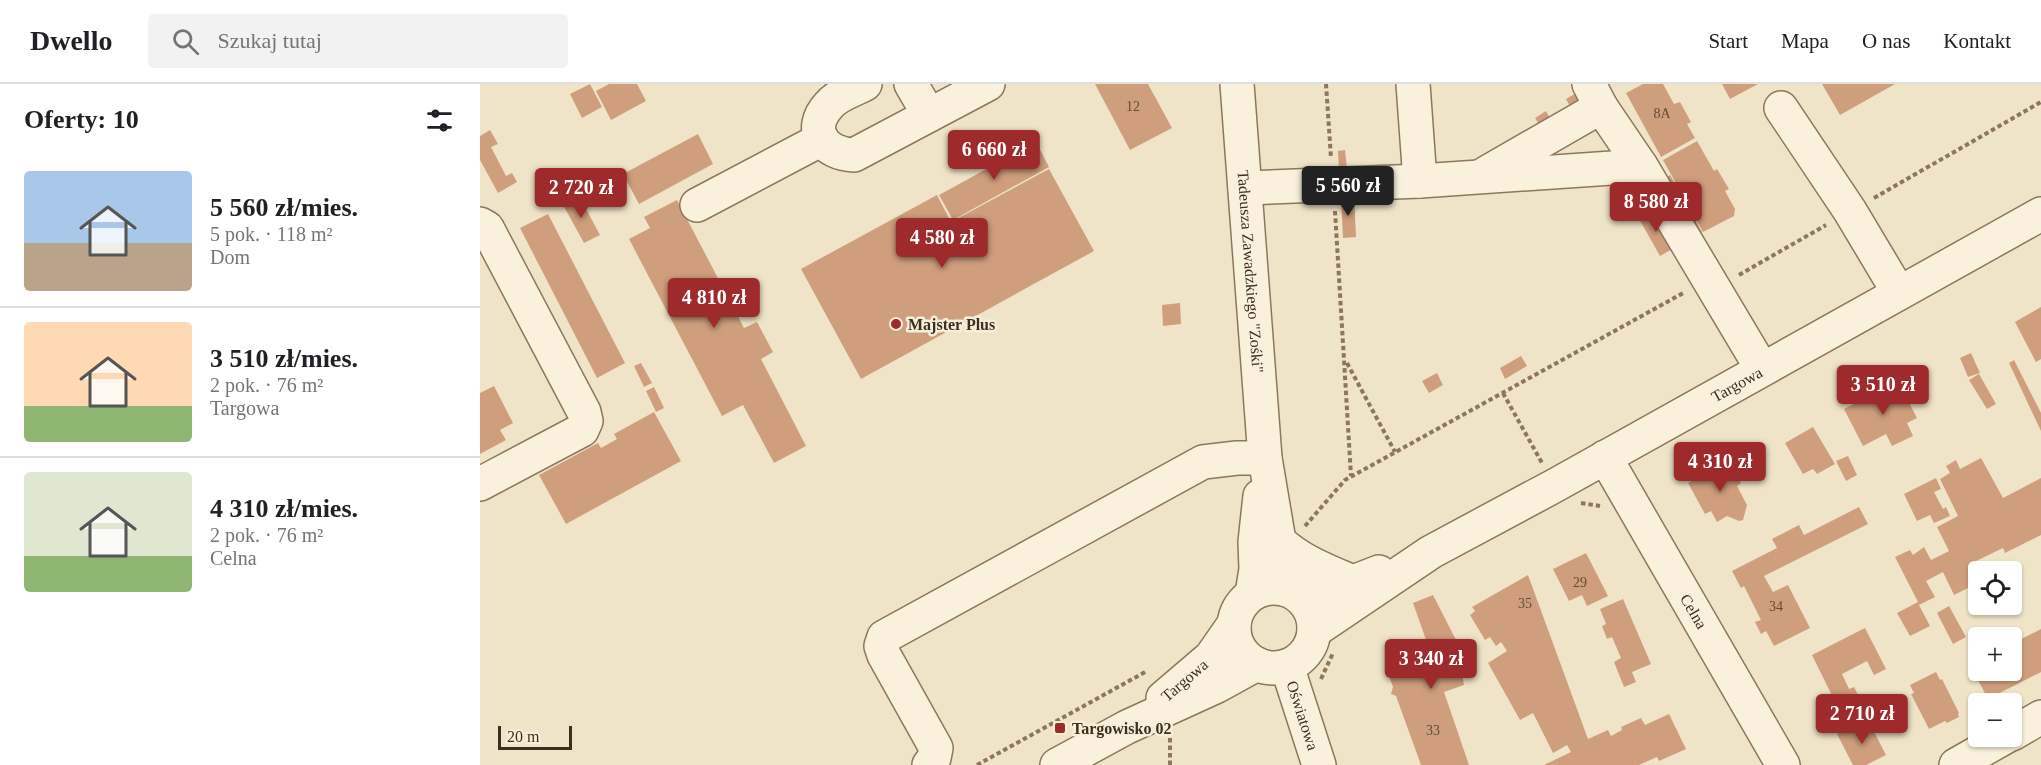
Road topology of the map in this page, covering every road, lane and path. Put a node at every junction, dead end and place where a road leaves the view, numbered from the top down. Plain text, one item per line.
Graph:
1 (865, 84) edge
2 (911, 84) edge
3 (988, 84) edge
4 (1237, 84) edge
5 (1326, 84) edge
6 (1413, 84) edge
7 (1595, 95) edge
8 (2041, 102) edge
9 (1781, 108) dead end
10 (929, 115) junction
11 (822, 139) junction
12 (1641, 166) junction
13 (1478, 177) junction
14 (1420, 181) junction
15 (1333, 184) junction
16 (1245, 188) junction
17 (697, 205) dead end
18 (1850, 211) junction
19 (2041, 214) edge
20 (480, 224) edge
21 (1715, 289) junction
22 (1899, 293) junction
23 (1345, 360) junction
24 (1762, 369) junction
25 (1503, 393) junction
26 (1395, 452) junction
27 (1605, 457) junction
28 (1264, 458) junction
29 (1543, 472) junction
30 (1351, 476) junction
31 (480, 484) edge
32 (1603, 506) dead end
33 (1279, 541) junction
34 (1431, 552) junction
35 (1353, 582) junction
36 (1252, 594) junction
37 (1296, 594) junction
38 (1234, 624) junction
39 (1324, 642) junction
40 (1272, 665) junction
41 (1319, 685) dead end
42 (2041, 717) edge
43 (1127, 727) junction
44 (2022, 728) edge
45 (1170, 738) dead end
46 (1988, 747) edge
47 (929, 765) edge
48 (1057, 765) edge
49 (1170, 765) edge
50 (1319, 765) edge
51 (1783, 765) edge
52 (1956, 765) edge

1 - 11 street
2 - 10 street
3 - 10 street
4 - 16 street, Tadeusza Zawadzkiego "Zośki"
5 - 15 path
6 - 14 street
7 - 12 street
7 - 13 street
8 - 18 path
9 - 18 street
10 - 11 street
11 - 17 street
12 - 13 street
12 - 21 street
13 - 14 street
14 - 15 street
15 - 16 street
15 - 23 path
16 - 28 street, Tadeusza Zawadzkiego "Zośki"
18 - 21 path
18 - 22 street
19 - 22 street, Targowa
20 - 31 street
21 - 24 street
21 - 25 path
22 - 24 street, Targowa
23 - 26 path
23 - 30 path
24 - 27 street, Targowa
25 - 26 path
25 - 29 path
26 - 30 path
27 - 29 street, Targowa
27 - 51 street, Celna
28 - 33 street, Tadeusza Zawadzkiego "Zośki"
28 - 36 street, Tadeusza Zawadzkiego "Zośki"
28 - 47 street
29 - 32 path
29 - 34 street, Targowa
30 - 33 path
33 - 35 street
33 - 37 street, Tadeusza Zawadzkiego "Zośki"
34 - 35 street, Targowa
34 - 39 street, Targowa
35 - 37 street, Targowa
36 - 37 street
36 - 38 street
37 - 39 street
38 - 40 street
38 - 43 street, Targowa
39 - 40 street
39 - 41 path
40 - 43 street, Targowa
40 - 50 street, Oświatowa
42 - 44 street
43 - 48 street, Targowa
45 - 49 path
46 - 52 street

